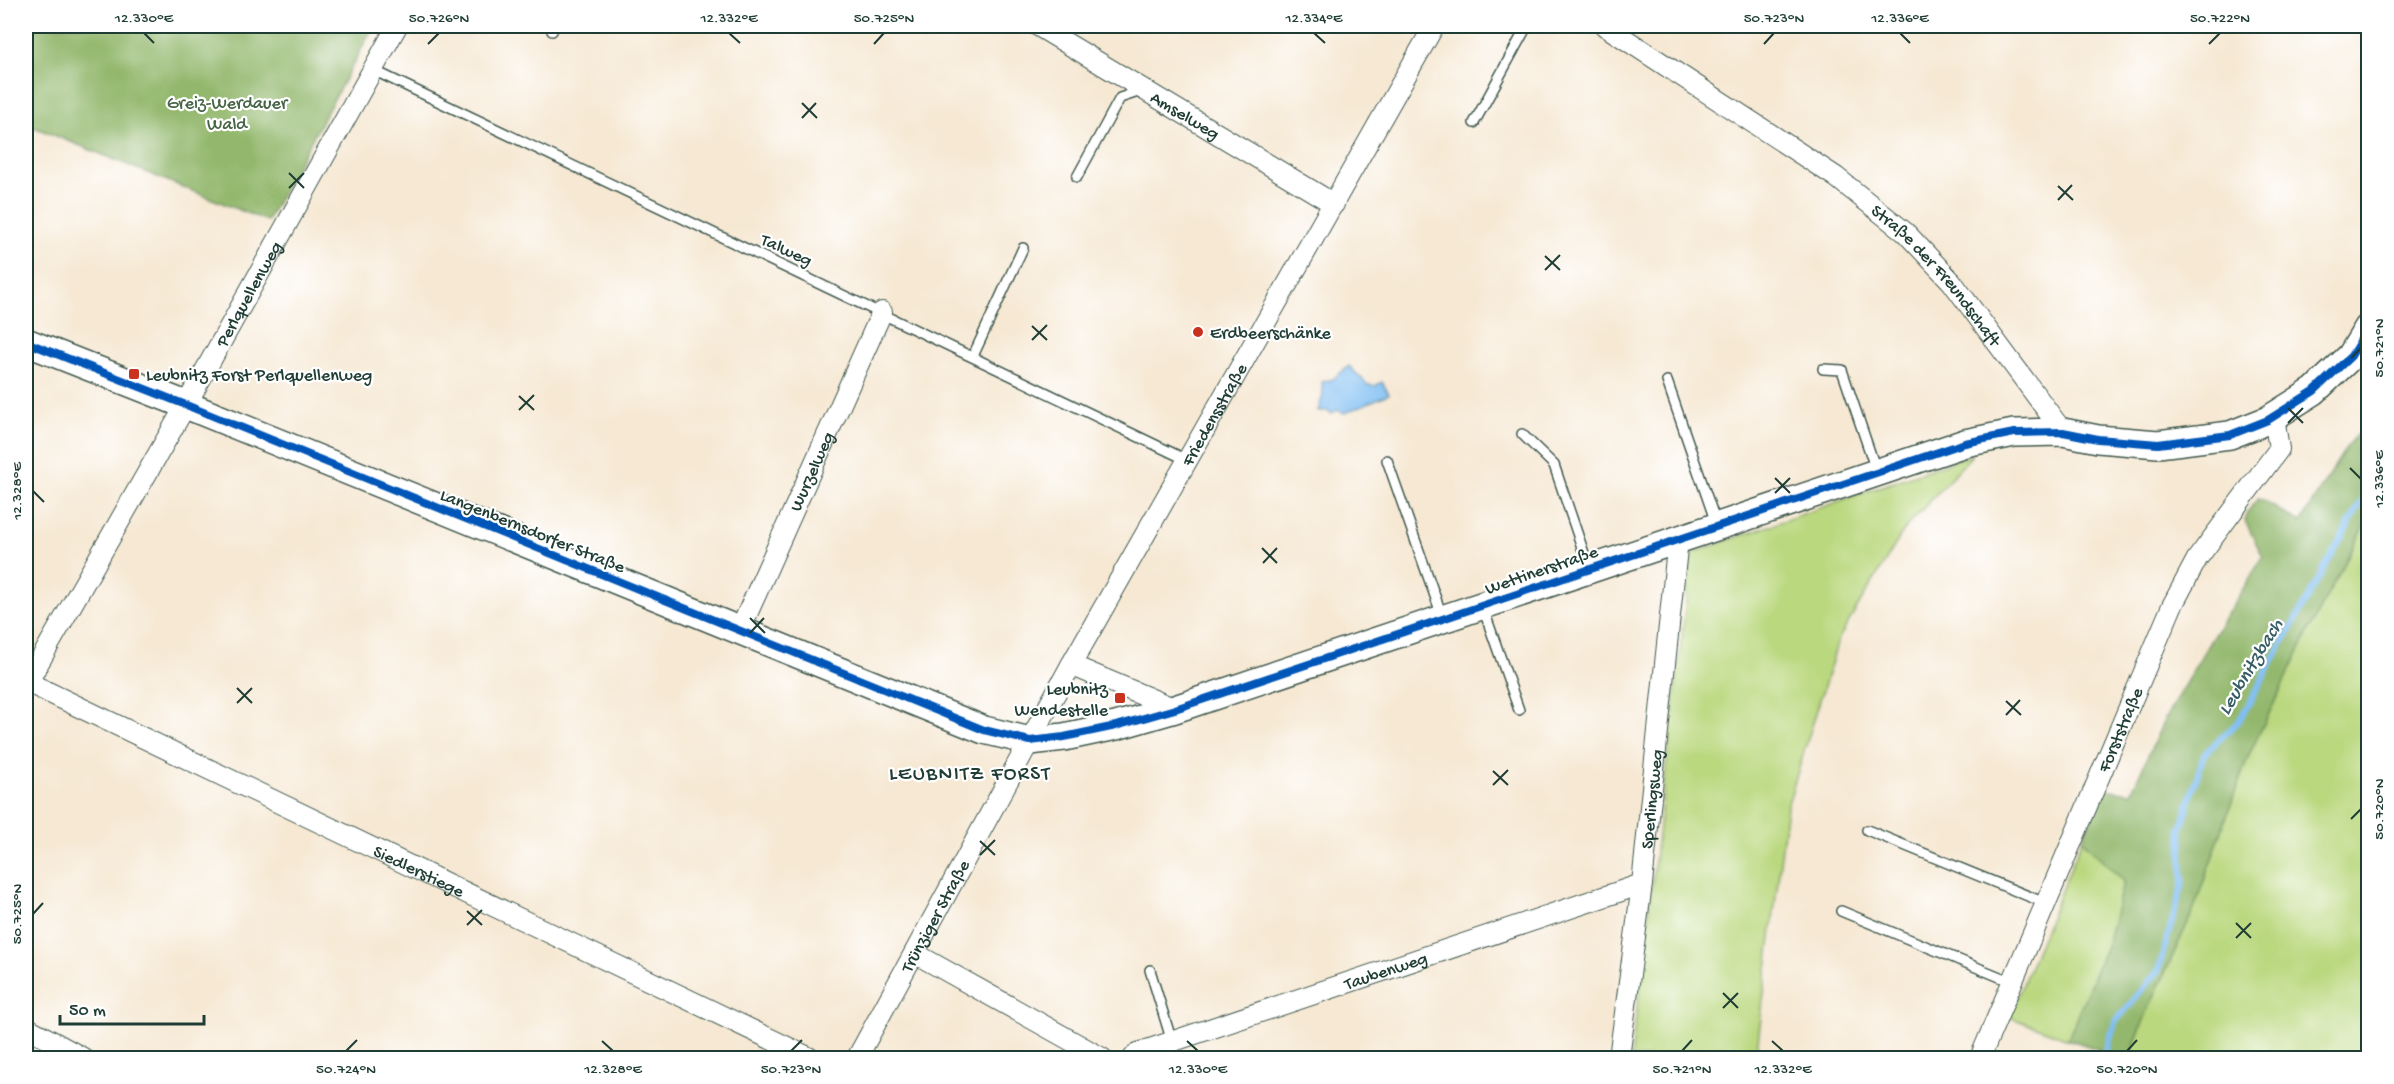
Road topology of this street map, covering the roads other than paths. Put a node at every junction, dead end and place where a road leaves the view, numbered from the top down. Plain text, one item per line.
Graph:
1 (397, 26) edge
2 (1038, 26) edge
3 (1434, 26) edge
4 (1527, 26) edge
5 (1605, 26) edge
6 (372, 69) junction
7 (1144, 90) junction
8 (1474, 123) dead end
9 (1077, 177) dead end
10 (1334, 204) junction
11 (1023, 248) dead end
12 (882, 312) junction
13 (2368, 328) edge
14 (26, 342) edge
15 (973, 356) junction
16 (1823, 369) dead end
17 (1667, 381) dead end
18 (186, 405) junction
19 (2274, 417) junction
20 (2062, 432) junction
21 (1522, 434) dead end
22 (1187, 460) junction
23 (1387, 460) dead end
24 (1876, 472) junction
25 (1717, 526) junction
26 (1678, 539) junction
27 (1590, 569) junction
28 (1482, 605) junction
29 (1443, 618) junction
30 (740, 630) junction
31 (1071, 665) junction
32 (26, 684) edge
33 (1175, 709) junction
34 (1519, 711) dead end
35 (1030, 741) junction
36 (1867, 830) dead end
37 (1641, 884) junction
38 (2045, 903) junction
39 (1841, 911) dead end
40 (916, 954) junction
41 (1150, 970) dead end
42 (2012, 982) junction
43 (26, 1027) edge
44 (1172, 1041) junction
45 (83, 1059) edge
46 (810, 1059) edge
47 (857, 1059) edge
48 (1101, 1059) edge
49 (1133, 1059) edge
50 (1619, 1059) edge
51 (1980, 1059) edge

1 - 6 street, Perlquellenweg
2 - 7 street, Amselweg
3 - 10 street, Friedensstraße
4 - 8 lane
5 - 20 street, Straße der Freundschaft
6 - 12 lane, Talweg
6 - 18 street, Perlquellenweg
7 - 9 lane
7 - 10 street, Amselweg
10 - 22 street, Friedensstraße
11 - 15 lane
12 - 15 lane, Talweg
12 - 30 street, Wurzelweg
13 - 19 street
14 - 18 street, Langenbernsdorfer Straße
15 - 22 lane, Talweg
16 - 24 lane
17 - 25 lane
18 - 30 street, Langenbernsdorfer Straße
18 - 32 street, Perlquellenweg
19 - 20 street
19 - 38 street, Forststraße
20 - 24 street, Wettinerstraße
21 - 27 lane
22 - 31 street, Friedensstraße
23 - 29 lane
24 - 25 street, Wettinerstraße
25 - 26 street, Wettinerstraße
26 - 27 street, Wettinerstraße
26 - 37 street, Sperlingsweg
27 - 28 street, Wettinerstraße
28 - 29 street, Wettinerstraße
28 - 34 lane
29 - 33 street, Wettinerstraße
30 - 35 street, Langenbernsdorfer Straße
31 - 33 street
31 - 35 street, Friedensstraße
32 - 46 street, Siedlerstiege
33 - 35 street, Wettinerstraße
35 - 40 street, Trünziger Straße
36 - 38 lane
37 - 44 street, Taubenweg
37 - 50 street, Sperlingsweg
38 - 42 street, Forststraße
39 - 42 lane
40 - 47 street, Trünziger Straße
40 - 48 street
41 - 44 lane
42 - 51 street, Forststraße
43 - 45 street
44 - 49 street, Taubenweg

